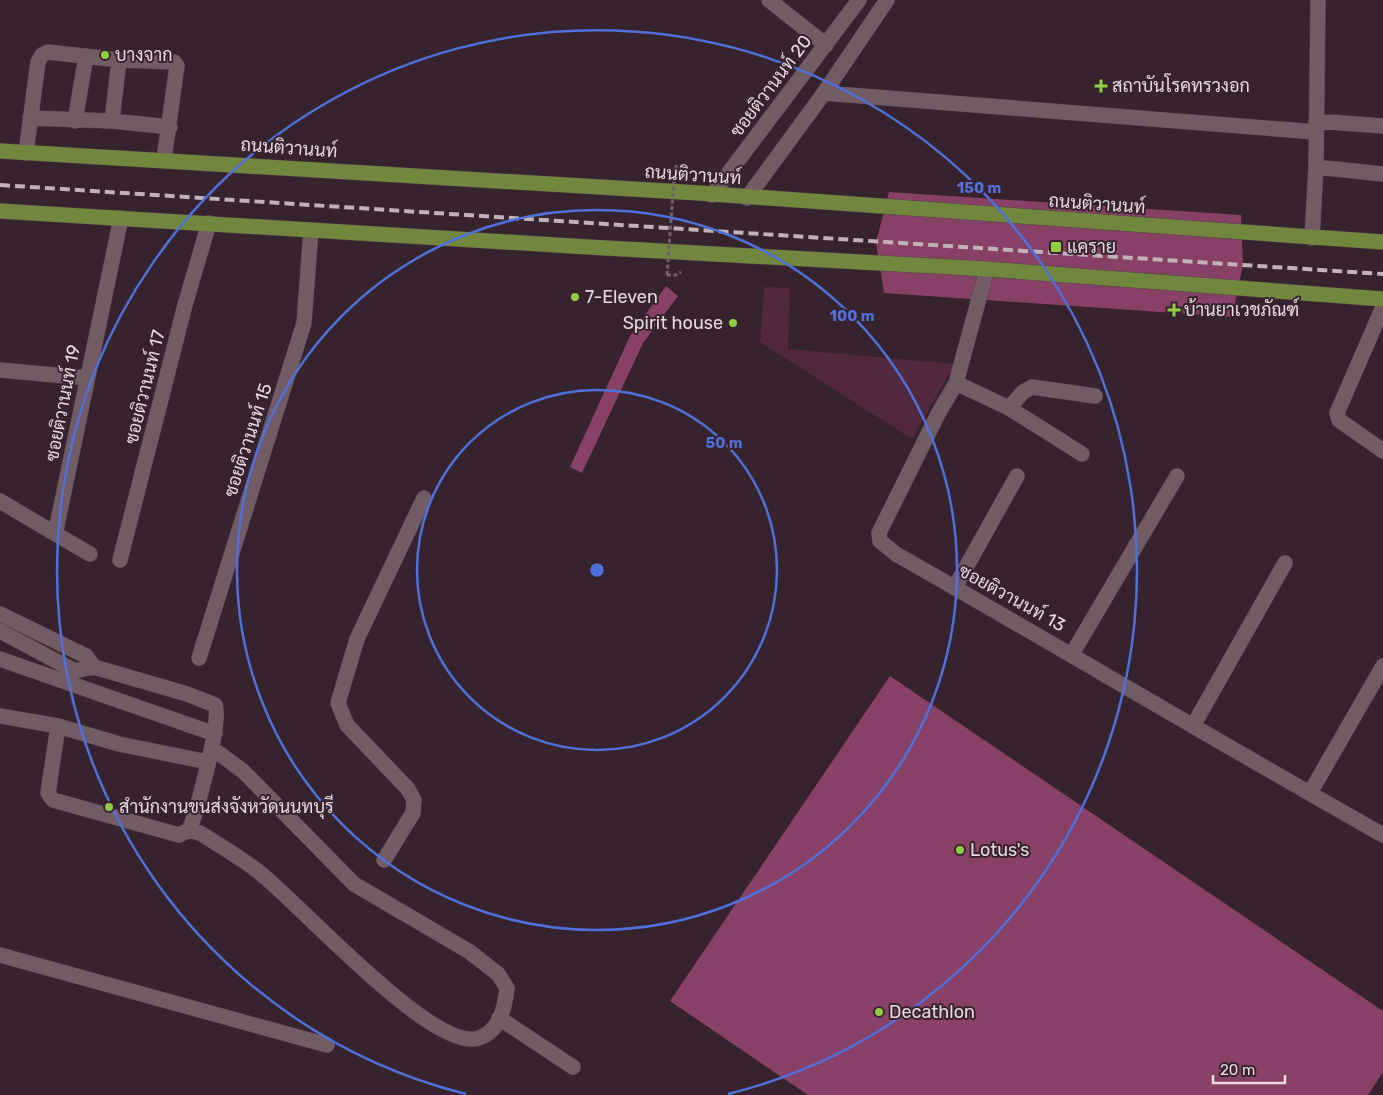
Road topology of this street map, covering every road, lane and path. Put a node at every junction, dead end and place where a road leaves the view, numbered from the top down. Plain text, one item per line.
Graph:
1 (769, 0) edge
2 (859, 0) edge
3 (886, 0) edge
4 (1318, 0) edge
5 (826, 45) junction
6 (86, 56) junction
7 (119, 60) junction
8 (824, 93) junction
9 (30, 118) junction
10 (76, 121) junction
11 (112, 121) junction
12 (1383, 126) edge
13 (1316, 127) junction
14 (170, 128) junction
15 (0, 151) edge
16 (26, 152) junction
17 (164, 159) junction
18 (675, 166) dead end
19 (1316, 167) junction
20 (1383, 174) edge
21 (712, 195) junction
22 (747, 198) junction
23 (0, 211) edge
24 (121, 218) junction
25 (209, 223) junction
26 (311, 230) junction
27 (1312, 238) junction
28 (1383, 242) edge
29 (987, 269) junction
30 (667, 275) dead end
31 (1383, 299) edge
32 (1383, 307) edge
33 (0, 370) edge
34 (88, 378) junction
35 (956, 382) junction
36 (1095, 396) dead end
37 (1009, 408) junction
38 (1383, 451) edge
39 (1082, 454) dead end
40 (1017, 476) dead end
41 (1177, 476) dead end
42 (424, 498) dead end
43 (0, 501) edge
44 (54, 533) junction
45 (90, 554) dead end
46 (120, 560) dead end
47 (1285, 563) dead end
48 (955, 588) junction
49 (0, 614) edge
50 (0, 631) edge
51 (1072, 654) junction
52 (199, 658) dead end
53 (0, 659) edge
54 (1383, 666) edge
55 (94, 667) junction
56 (0, 716) edge
57 (58, 726) junction
58 (1193, 726) junction
59 (211, 748) junction
60 (1310, 793) junction
61 (189, 830) junction
62 (1383, 834) edge
63 (384, 860) dead end
64 (0, 955) edge
65 (499, 1018) junction
66 (327, 1044) dead end
67 (573, 1067) dead end

1 - 5 street
2 - 5 street, ซอยติวานนท์ 20
3 - 8 street
4 - 13 street
5 - 21 street, ซอยติวานนท์ 20
6 - 7 street
6 - 9 street
6 - 10 street
7 - 11 street
7 - 14 street
8 - 13 street
8 - 22 street
9 - 10 street
9 - 16 street
10 - 11 street
11 - 14 street
12 - 13 street
13 - 19 street
14 - 17 street
15 - 16 main road, ถนนติวานนท์
16 - 17 main road, ถนนติวานนท์
17 - 21 main road, ถนนติวานนท์
18 - 30 path, bridge
19 - 20 street
19 - 27 street
21 - 22 main road, ถนนติวานนท์
22 - 27 main road, ถนนติวานนท์
23 - 24 main road
24 - 25 main road
24 - 34 street, ซอยติวานนท์ 19
25 - 26 main road
25 - 46 street, ซอยติวานนท์ 17
26 - 29 main road
26 - 52 street, ซอยติวานนท์ 15
27 - 28 main road, ถนนติวานนท์
29 - 31 main road
29 - 35 street, ซอยติวานนท์ 13
32 - 38 street
33 - 34 street
34 - 44 street, ซอยติวานนท์ 19
35 - 37 street
35 - 48 street, ซอยติวานนท์ 13
36 - 37 street
37 - 39 street
40 - 48 street
41 - 51 street
42 - 63 street
43 - 44 street
44 - 45 street
47 - 58 street
48 - 51 street, ซอยติวานนท์ 13
49 - 55 street
50 - 55 street
51 - 58 street, ซอยติวานนท์ 13
53 - 59 street
54 - 60 street
55 - 59 street
56 - 57 street
57 - 59 street
57 - 61 street
58 - 60 street, ซอยติวานนท์ 13
59 - 61 street
59 - 65 street
60 - 62 street, ซอยติวานนท์ 13
61 - 65 street
64 - 66 street
65 - 67 street

